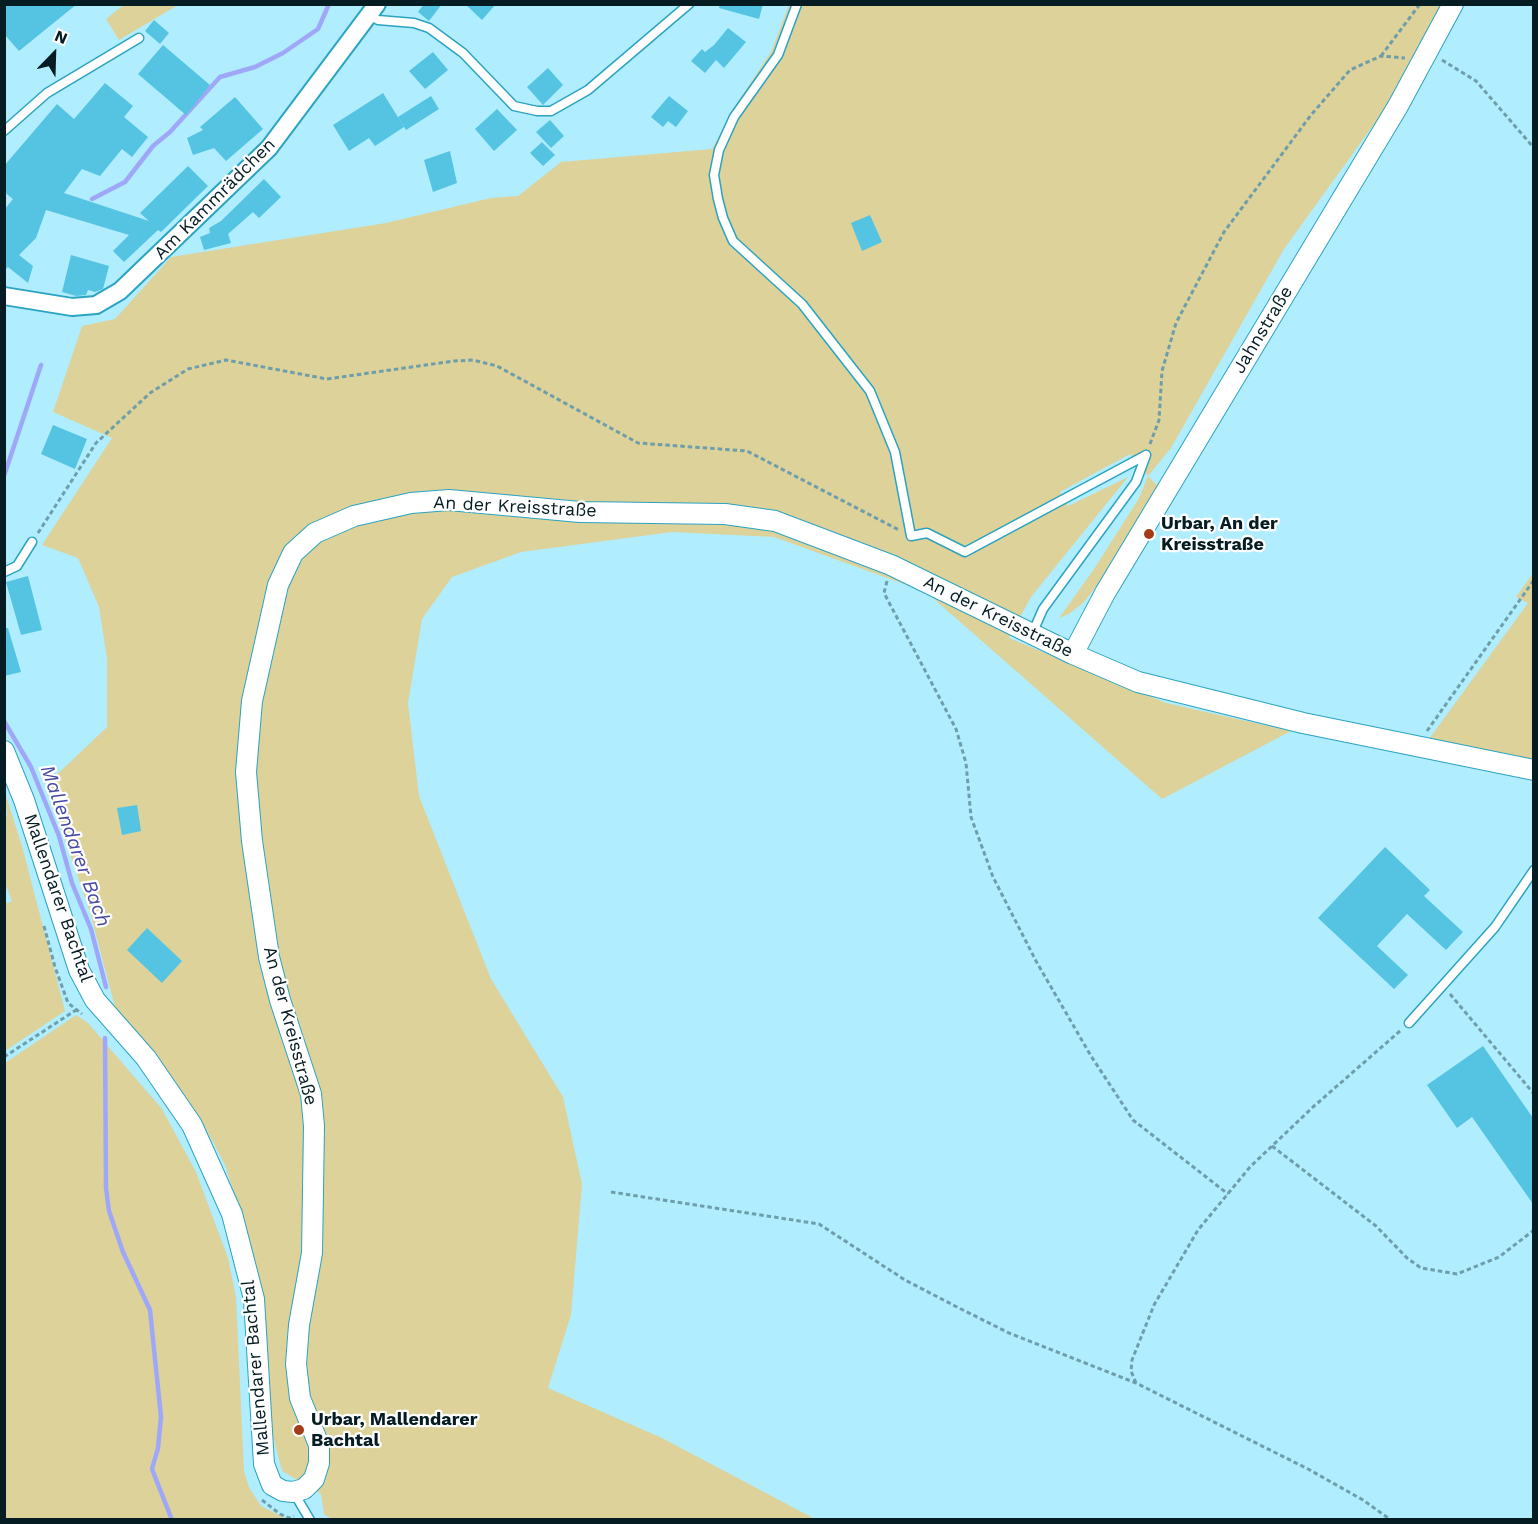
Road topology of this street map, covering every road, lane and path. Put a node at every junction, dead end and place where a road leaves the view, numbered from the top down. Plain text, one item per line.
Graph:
1 (689, 4) edge
2 (797, 4) edge
3 (1420, 4) edge
4 (1453, 4) edge
5 (373, 10) edge
6 (139, 38) dead end
7 (1428, 52) junction
8 (4, 131) edge
9 (1533, 148) edge
10 (4, 296) edge
11 (1146, 455) junction
12 (911, 536) junction
13 (32, 542) joint
14 (891, 565) junction
15 (4, 572) edge
16 (1533, 580) edge
17 (1032, 634) junction
18 (1073, 654) junction
19 (1420, 747) junction
20 (4, 751) edge
21 (1533, 770) edge
22 (1533, 870) edge
23 (1443, 986) junction
24 (86, 1017) dead end
25 (1409, 1023) joint
26 (4, 1057) edge
27 (1533, 1094) edge
28 (1272, 1146) junction
29 (611, 1192) dead end
30 (1228, 1194) junction
31 (1533, 1230) edge
32 (1136, 1383) junction
33 (293, 1492) junction
34 (259, 1495) dead end
35 (307, 1516) edge
36 (1391, 1520) edge

1 - 5 lane
2 - 12 lane
3 - 11 path
4 - 7 street, Jahnstraße
5 - 10 street, Am Kammrädchen
6 - 8 lane
7 - 9 path
7 - 18 street, Jahnstraße
11 - 12 lane
11 - 17 lane
12 - 13 path
13 - 15 lane
14 - 17 street, An der Kreisstraße
14 - 30 path
14 - 33 street, An der Kreisstraße
16 - 19 path
17 - 18 street, An der Kreisstraße
18 - 19 street, An der Kreisstraße
19 - 21 street, An der Kreisstraße
20 - 33 street, Mallendarer Bachtal
22 - 23 lane
23 - 25 lane
23 - 27 path
24 - 26 path
25 - 28 path
28 - 30 path
28 - 31 path
29 - 32 path
30 - 32 path
32 - 36 path
33 - 35 lane
34 - 35 path

